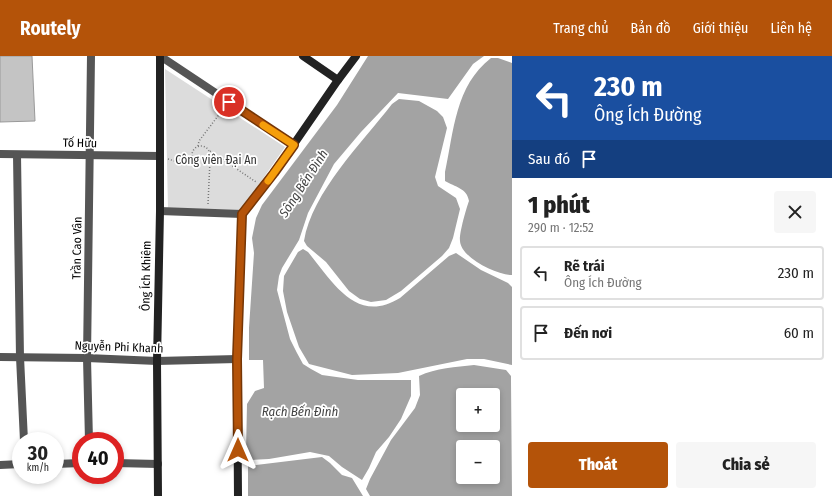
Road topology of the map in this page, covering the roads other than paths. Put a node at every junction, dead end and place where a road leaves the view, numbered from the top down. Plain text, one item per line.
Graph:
1 (91, 56) edge
2 (160, 56) edge
3 (303, 56) edge
4 (356, 56) edge
5 (338, 80) junction
6 (294, 145) junction
7 (0, 154) edge
8 (17, 155) junction
9 (90, 156) junction
10 (160, 156) junction
11 (160, 211) junction
12 (242, 214) junction
13 (0, 357) edge
14 (20, 358) junction
15 (87, 358) junction
16 (237, 359) junction
17 (157, 361) junction
18 (24, 432) edge
19 (89, 432) edge
20 (124, 463) edge
21 (12, 464) edge
22 (158, 464) junction
23 (0, 465) edge
24 (158, 496) edge
25 (238, 496) edge

1 - 9 street, Trần Cao Vân
2 - 6 street
2 - 10 street, Ông Ích Khiêm
3 - 5 street
4 - 5 street
5 - 6 street
6 - 12 street
7 - 8 street, Tố Hữu
8 - 9 street, Tố Hữu
8 - 14 street
9 - 10 street, Tố Hữu
9 - 15 street, Trần Cao Vân
10 - 11 street, Ông Ích Khiêm
11 - 12 street
11 - 17 street, Ông Ích Khiêm
12 - 16 street
13 - 14 street, Nguyễn Phi Khanh
14 - 15 street, Nguyễn Phi Khanh
14 - 18 street
15 - 17 street, Nguyễn Phi Khanh
15 - 19 street, Trần Cao Vân
16 - 17 street, Nguyễn Phi Khanh
16 - 25 street
17 - 22 street, Ông Ích Khiêm
20 - 22 street
21 - 23 street
22 - 24 street, Ông Ích Khiêm

